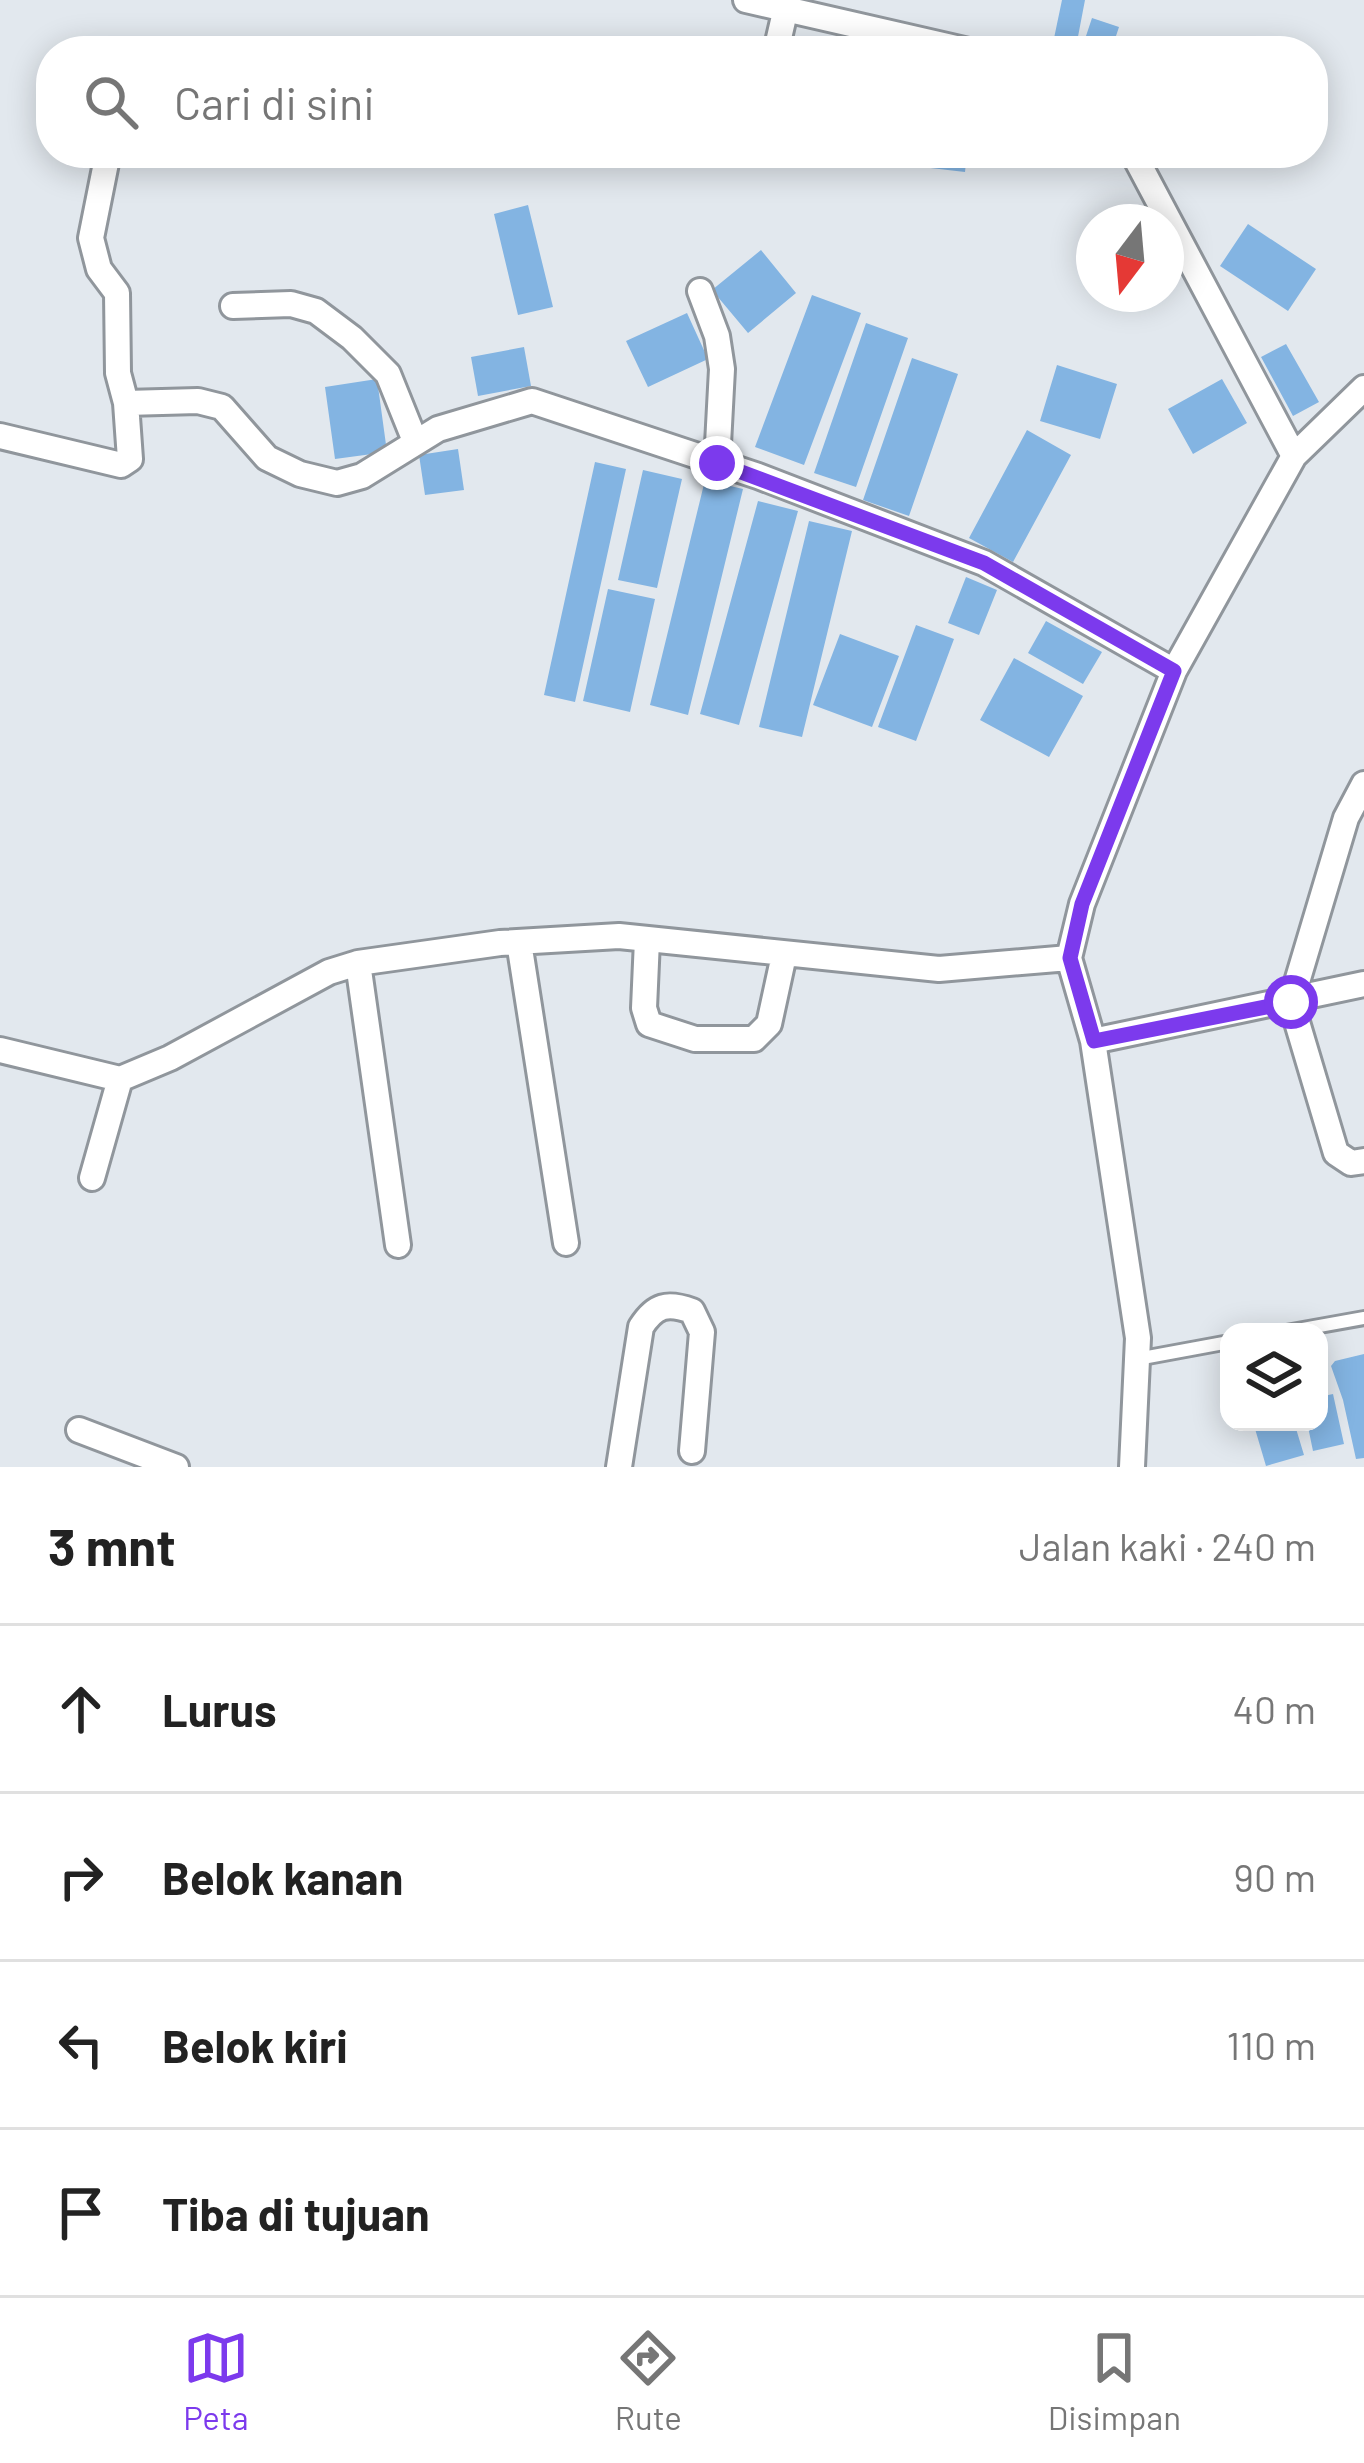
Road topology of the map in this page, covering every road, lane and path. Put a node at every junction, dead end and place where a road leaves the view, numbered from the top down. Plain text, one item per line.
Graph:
1 (746, 0) edge
2 (785, 11) junction
3 (779, 36) edge
4 (900, 36) edge
5 (105, 168) edge
6 (1141, 168) edge
7 (700, 291) dead end
8 (233, 306) dead end
9 (1364, 388) edge
10 (126, 403) junction
11 (0, 436) edge
12 (416, 441) junction
13 (1294, 456) junction
14 (717, 463) junction
15 (1174, 671) junction
16 (1364, 784) edge
17 (1355, 816) edge
18 (647, 940) junction
19 (519, 942) junction
20 (784, 955) junction
21 (1070, 958) junction
22 (358, 963) junction
23 (1364, 984) edge
24 (1291, 1002) junction
25 (1094, 1041) junction
26 (0, 1050) edge
27 (120, 1079) junction
28 (1364, 1161) edge
29 (92, 1178) dead end
30 (566, 1243) dead end
31 (398, 1245) dead end
32 (1364, 1318) edge
33 (1328, 1324) edge
34 (1220, 1344) edge
35 (1137, 1360) junction
36 (80, 1430) dead end
37 (692, 1451) dead end
38 (176, 1467) edge
39 (619, 1467) edge
40 (1132, 1467) edge

1 - 2 street
2 - 3 street
2 - 4 street
5 - 10 street
6 - 13 street
7 - 14 street
8 - 12 street
9 - 13 street
10 - 11 street
10 - 12 street
12 - 14 street
13 - 15 street
14 - 15 street
15 - 21 street
16 - 17 street
17 - 24 street
18 - 19 street
18 - 20 street
18 - 20 street
19 - 22 street
19 - 30 street
20 - 21 street
21 - 25 street
22 - 27 street
22 - 31 street
23 - 24 street
24 - 25 street
24 - 28 street
25 - 35 street
26 - 27 street
27 - 29 street
32 - 33 lane
34 - 35 lane
35 - 40 street
36 - 38 street
37 - 39 street

